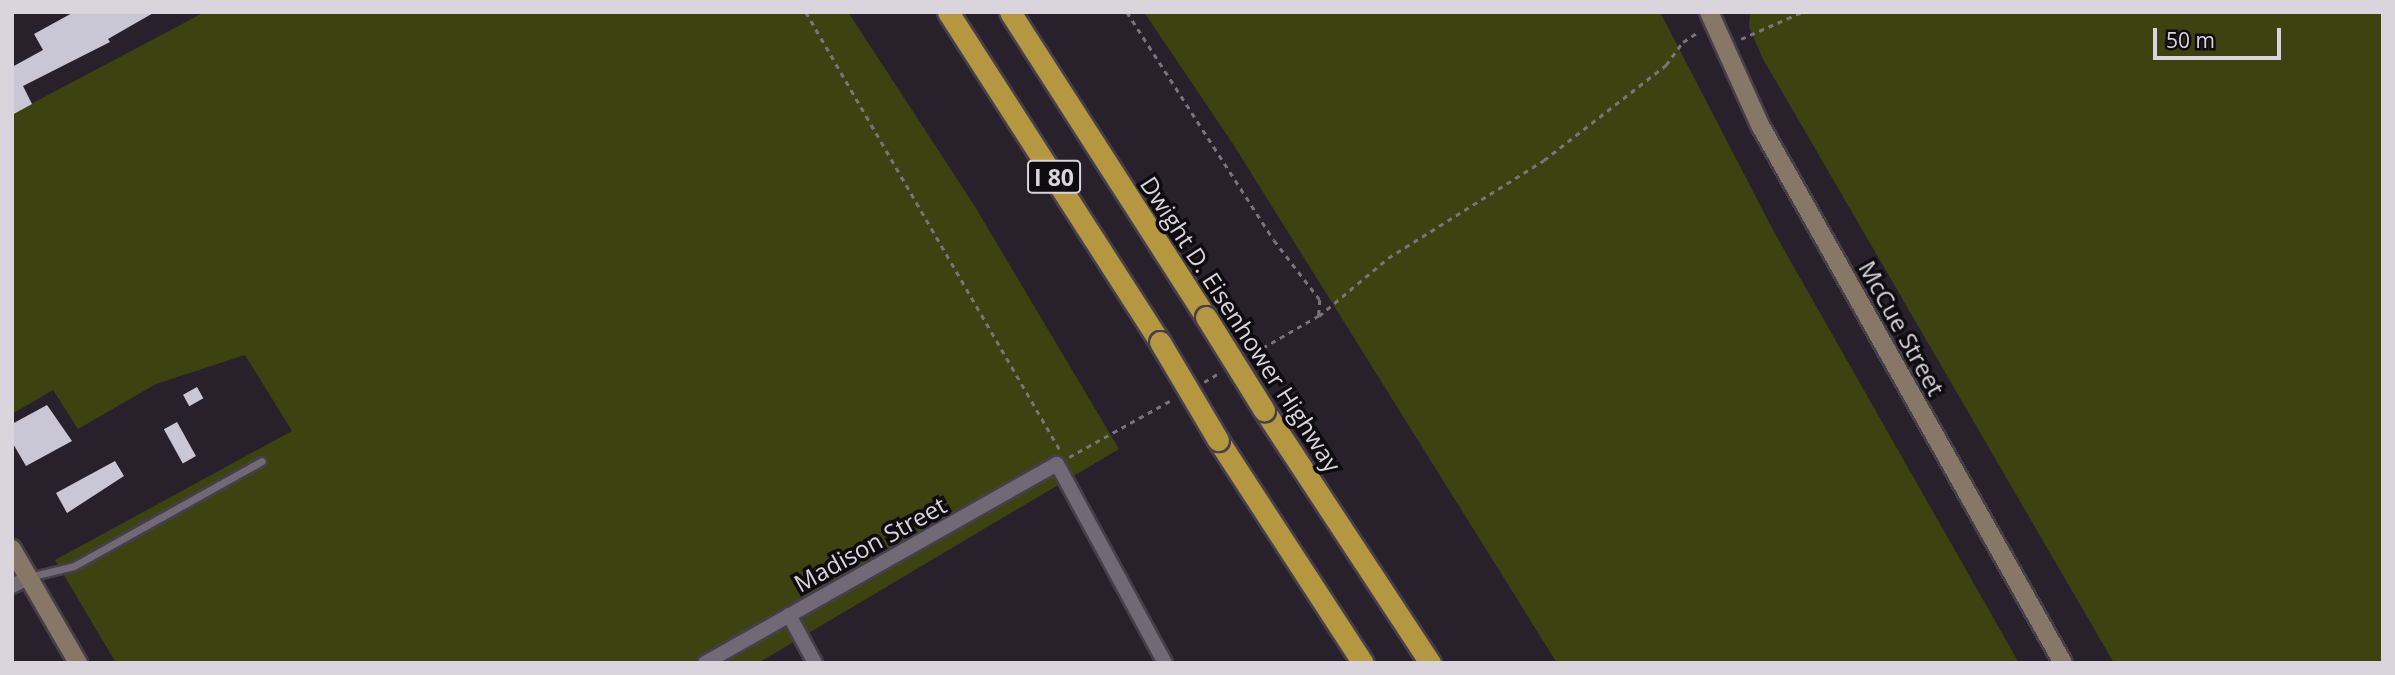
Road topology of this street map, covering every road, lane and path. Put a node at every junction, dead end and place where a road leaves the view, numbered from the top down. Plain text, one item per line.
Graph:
1 (806, 12) edge
2 (948, 12) edge
3 (1010, 12) edge
4 (1127, 12) edge
5 (1802, 12) edge
6 (1711, 18) edge
7 (1722, 47) junction
8 (1320, 317) junction
9 (1247, 357) dead end
10 (1223, 370) dead end
11 (1199, 384) dead end
12 (1175, 398) dead end
13 (262, 461) dead end
14 (12, 550) edge
15 (20, 582) edge
16 (789, 615) junction
17 (78, 663) edge
18 (705, 663) edge
19 (816, 663) edge
20 (1165, 663) edge
21 (1363, 663) edge
22 (1430, 663) edge
23 (2063, 663) edge

1 - 12 path
2 - 21 highway, I 80, bridge
3 - 22 highway, Dwight D. Eisenhower Highway / I 80, bridge
4 - 8 path
5 - 7 path
6 - 7 main road, McCue Street
6 - 8 path
7 - 23 main road, McCue Street
8 - 9 path
10 - 11 path
13 - 15 lane
14 - 15 main road
15 - 17 main road
16 - 18 street, Madison Street
16 - 19 street
16 - 20 street, Madison Street

